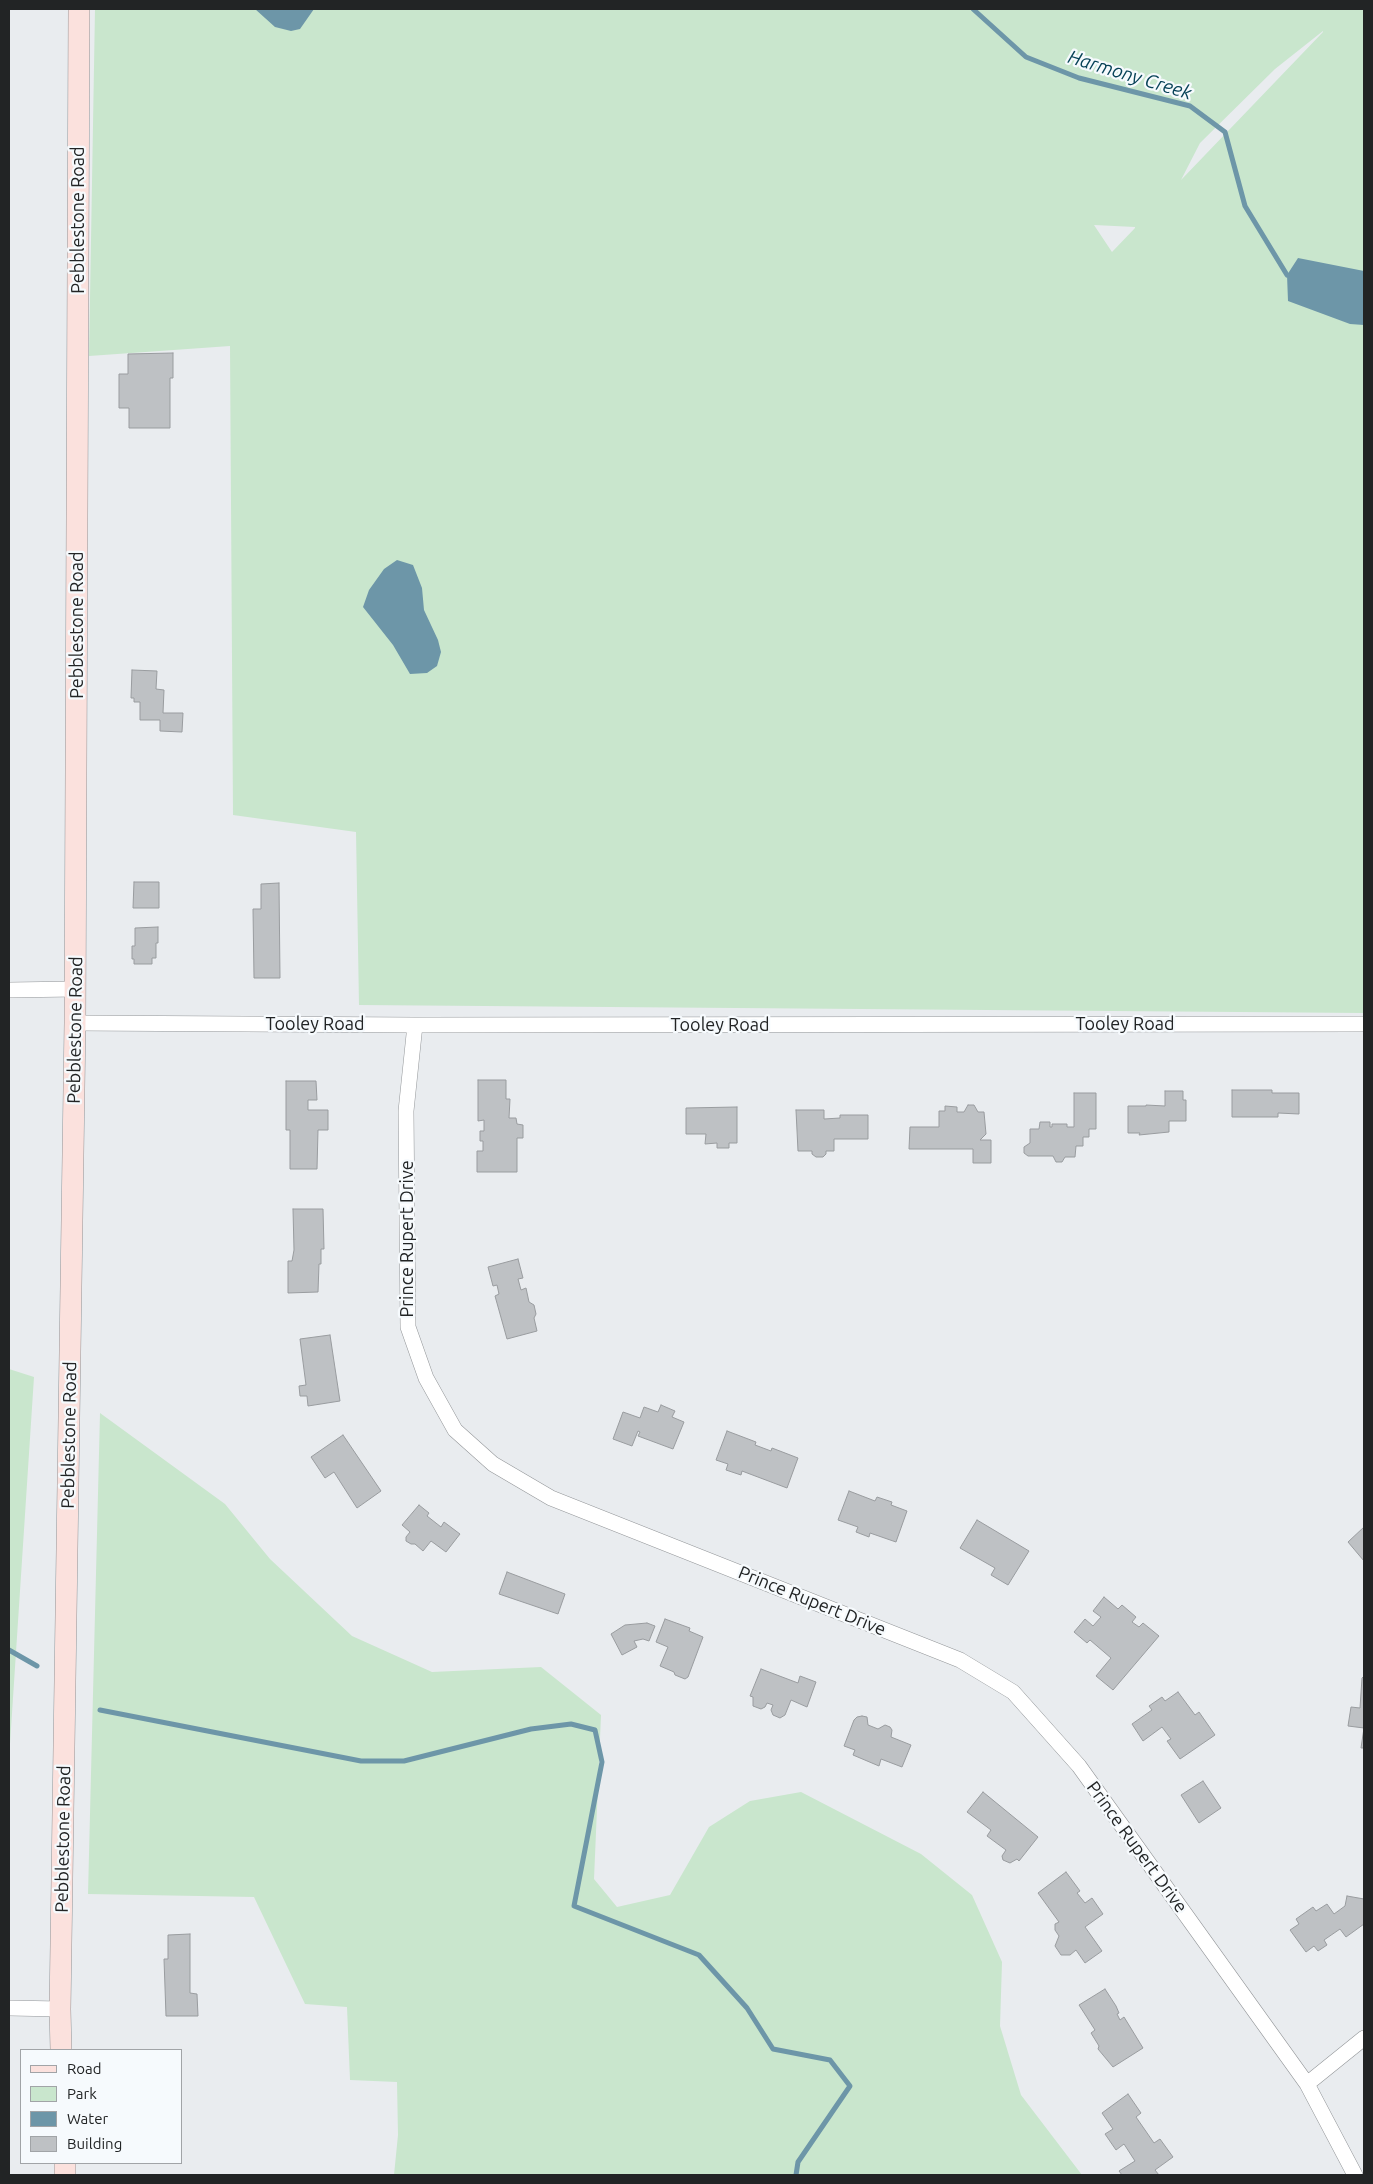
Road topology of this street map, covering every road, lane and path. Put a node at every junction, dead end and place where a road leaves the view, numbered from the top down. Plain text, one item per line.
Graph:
1 (79, 9) edge
2 (76, 989) junction
3 (9, 990) edge
4 (75, 1023) junction
5 (1364, 1024) edge
6 (414, 1025) junction
7 (9, 2008) edge
8 (60, 2008) junction
9 (1364, 2038) edge
10 (62, 2049) edge
11 (1307, 2084) junction
12 (1355, 2175) edge

1 - 2 street, Pebblestone Road
2 - 3 street
2 - 4 street, Pebblestone Road
4 - 6 street, Tooley Road
4 - 8 street, Pebblestone Road
5 - 6 street, Tooley Road
6 - 11 street, Prince Rupert Drive
7 - 8 street
8 - 10 street, Pebblestone Road
9 - 11 street
11 - 12 street, Prince Rupert Drive

